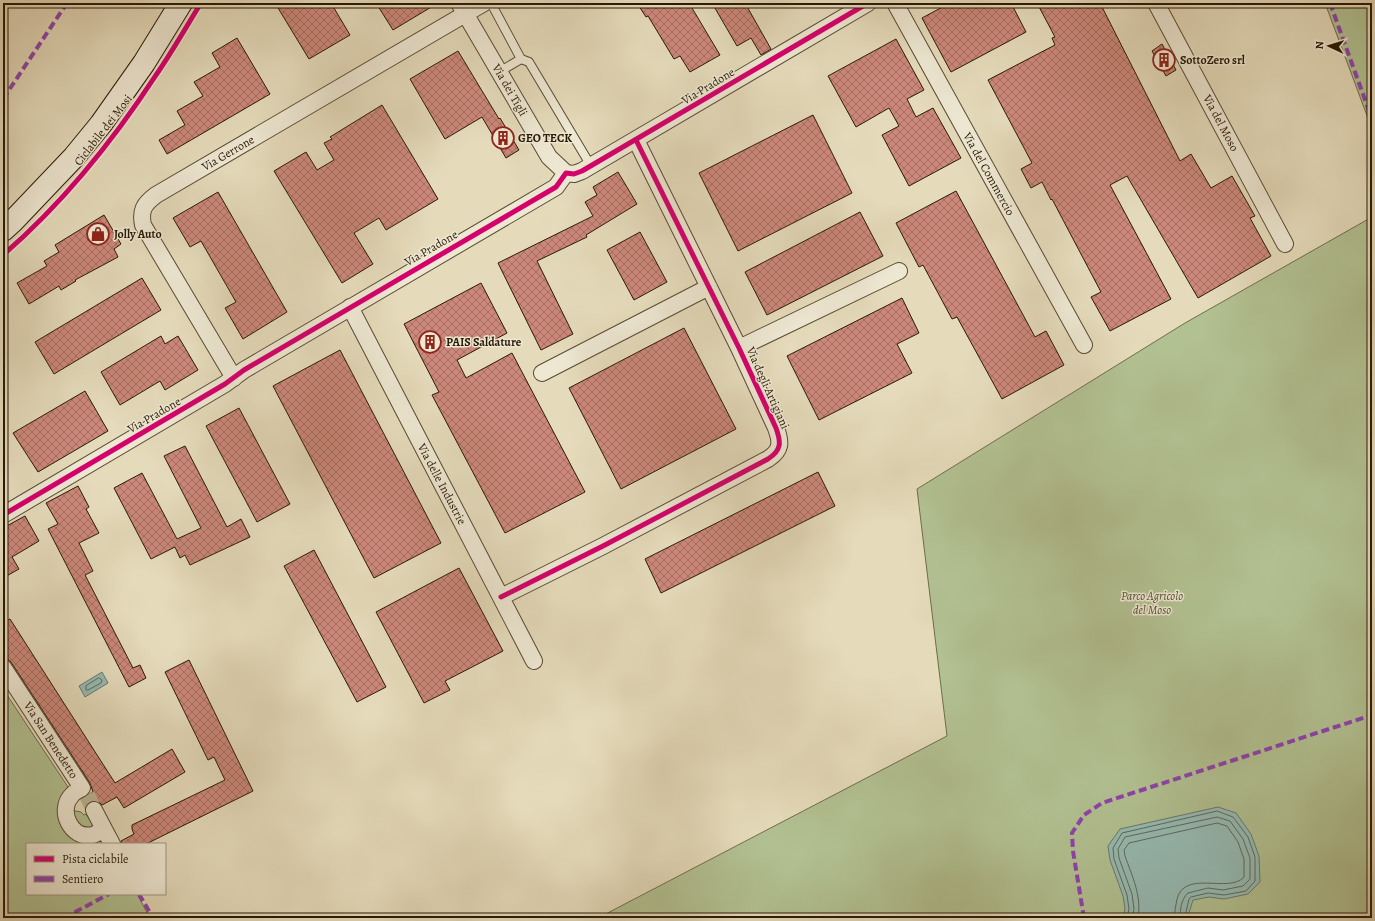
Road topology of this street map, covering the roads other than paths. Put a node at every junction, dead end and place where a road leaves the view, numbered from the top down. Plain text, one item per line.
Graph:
1 (181, 3) edge
2 (484, 3) edge
3 (491, 3) edge
4 (868, 3) edge
5 (895, 3) edge
6 (1156, 3) edge
7 (462, 8) edge
8 (521, 59) junction
9 (499, 72) junction
10 (636, 140) junction
11 (591, 166) junction
12 (566, 173) junction
13 (3, 230) edge
14 (1285, 244) dead end
15 (899, 271) dead end
16 (709, 287) junction
17 (350, 307) junction
18 (1084, 345) dead end
19 (739, 348) junction
20 (542, 373) dead end
21 (234, 378) junction
22 (3, 515) edge
23 (501, 597) junction
24 (534, 661) dead end
25 (3, 668) edge
26 (94, 810) tunnel mouth
27 (104, 829) junction
28 (111, 843) edge

1 - 13 main road
2 - 7 street, Via Gerrone
3 - 8 lane
4 - 10 street, Via Pradone
5 - 18 street, Via del Commercio
6 - 14 street, Via del Moso
7 - 9 street, Via dei Tigli
7 - 21 street, Via Gerrone
8 - 9 lane
8 - 11 lane
9 - 12 street, Via dei Tigli
10 - 11 street, Via Pradone
10 - 16 street, Via degli Artigiani
11 - 12 street, Via Pradone
12 - 17 street, Via Pradone
15 - 19 street, Via degli Artigiani
16 - 19 street, Via degli Artigiani
16 - 20 street
17 - 21 street, Via Pradone
17 - 23 street, Via delle Industrie
19 - 23 street, Via degli Artigiani
21 - 22 street, Via Pradone
23 - 24 street, Via delle Industrie
25 - 27 street, Via San Benedetto
26 - 27 street
27 - 28 street

